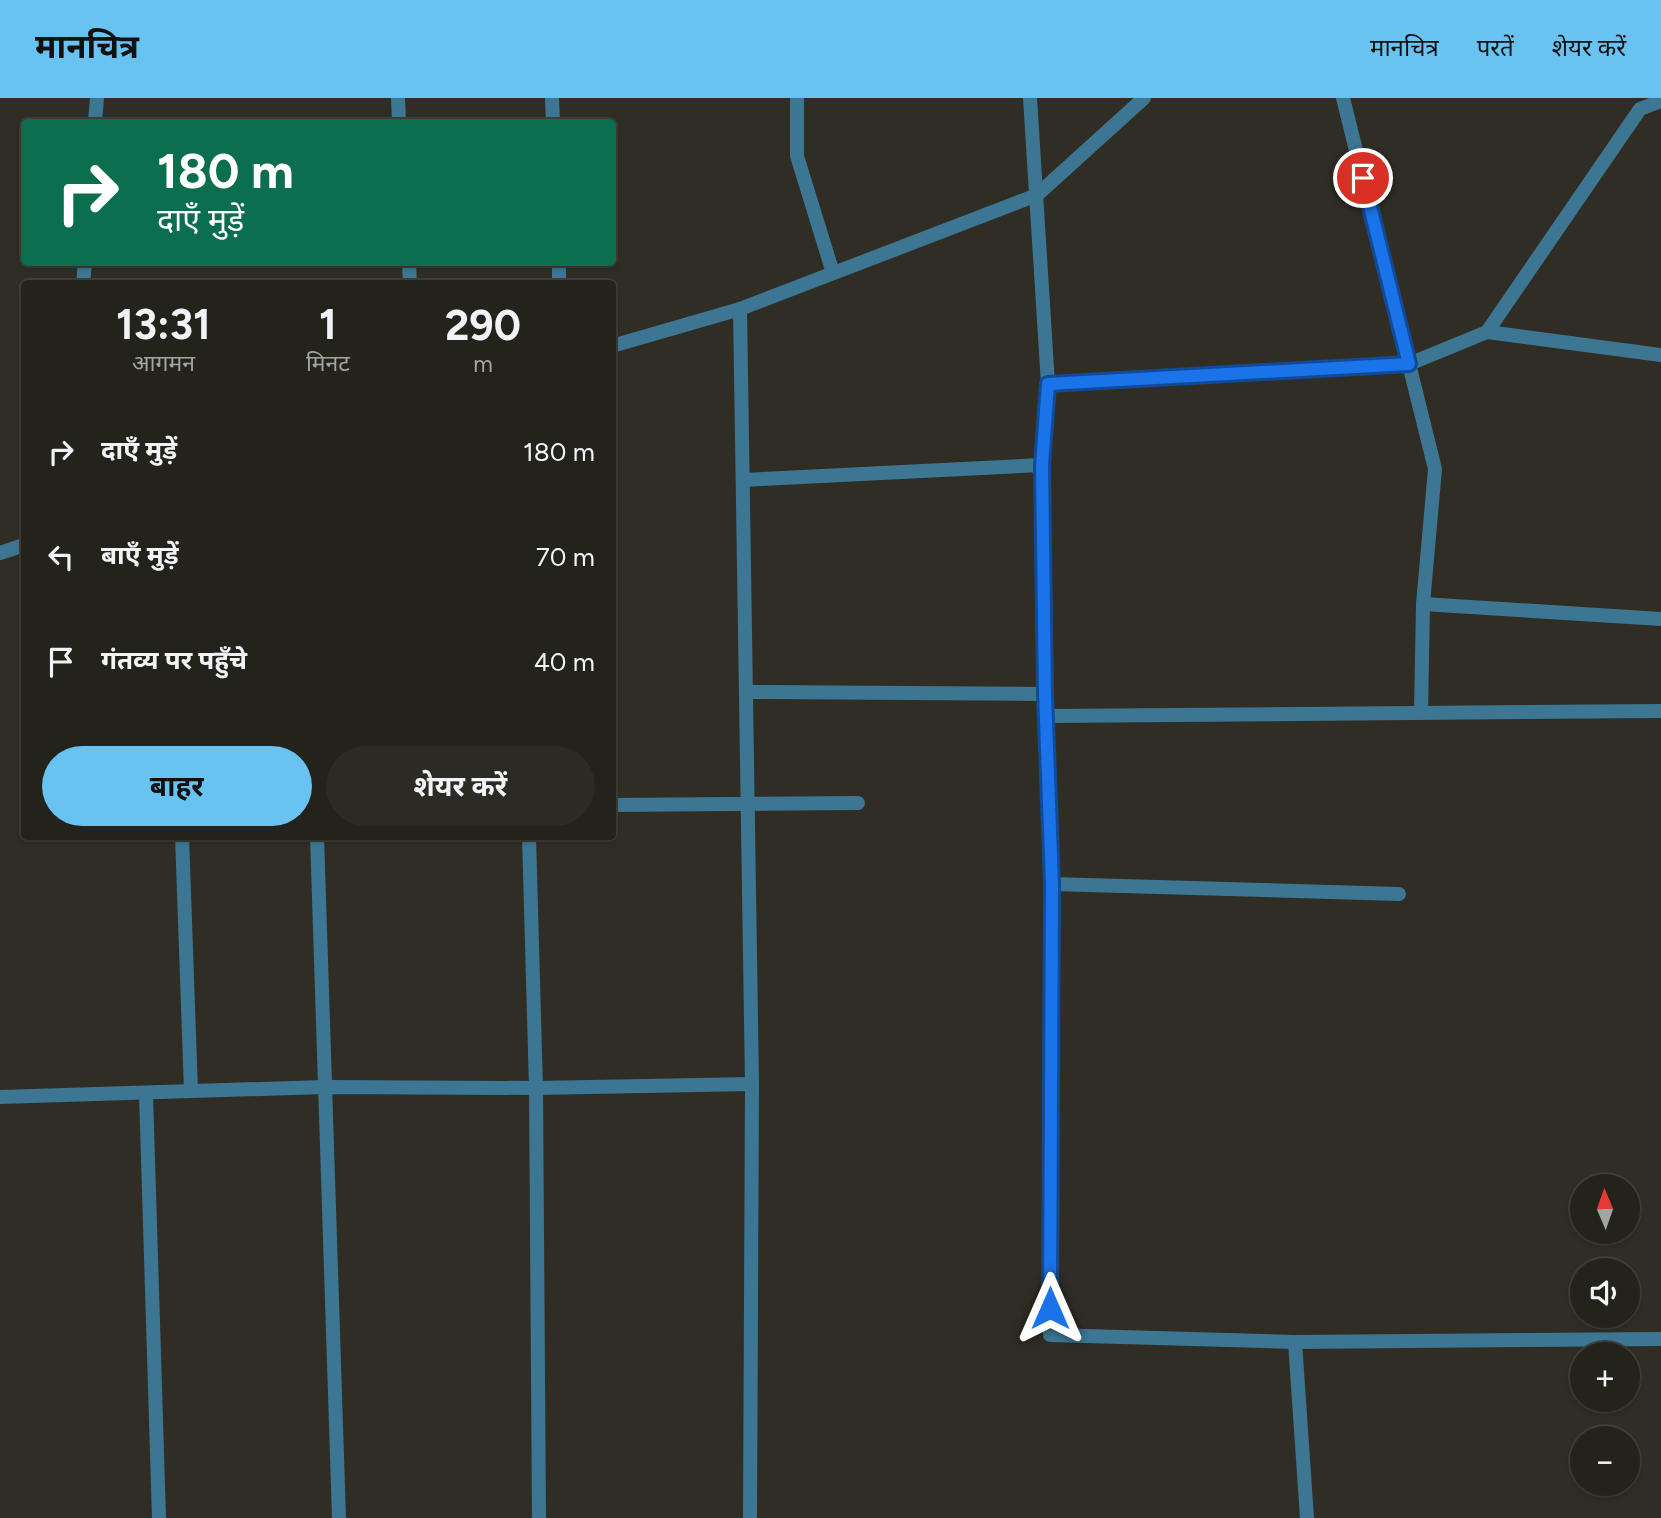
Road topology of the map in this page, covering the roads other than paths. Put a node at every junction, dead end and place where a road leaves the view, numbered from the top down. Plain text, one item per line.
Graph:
1 (97, 98) edge
2 (398, 98) edge
3 (552, 98) edge
4 (797, 98) edge
5 (1030, 98) edge
6 (1144, 98) edge
7 (1343, 98) edge
8 (1661, 101) edge
9 (95, 119) edge
10 (400, 119) edge
11 (553, 119) edge
12 (1037, 195) junction
13 (833, 273) junction
14 (740, 309) junction
15 (1487, 332) junction
16 (616, 345) edge
17 (1661, 355) edge
18 (1409, 364) junction
19 (1048, 384) junction
20 (1042, 465) junction
21 (743, 480) junction
22 (21, 546) edge
23 (0, 553) edge
24 (1423, 604) junction
25 (1661, 620) edge
26 (746, 692) junction
27 (1045, 694) junction
28 (1661, 711) edge
29 (1421, 713) junction
30 (1047, 716) junction
31 (858, 803) dead end
32 (748, 804) junction
33 (616, 805) edge
34 (182, 840) edge
35 (317, 840) edge
36 (529, 840) edge
37 (1052, 884) junction
38 (1399, 894) dead end
39 (752, 1084) junction
40 (324, 1087) junction
41 (536, 1088) junction
42 (191, 1091) junction
43 (146, 1094) junction
44 (0, 1097) edge
45 (1661, 1339) edge
46 (1295, 1342) junction
47 (159, 1518) edge
48 (338, 1518) edge
49 (539, 1518) edge
50 (750, 1518) edge
51 (1307, 1518) edge

1 - 9 street
2 - 10 street
3 - 11 street
4 - 13 street
5 - 12 street
6 - 12 street
7 - 18 street
8 - 15 street
12 - 13 street
12 - 19 street
13 - 14 street
14 - 16 street
14 - 21 street
15 - 17 street
15 - 18 street
18 - 19 street
18 - 24 street
19 - 20 street
20 - 21 street
20 - 27 street
21 - 26 street
22 - 23 street
24 - 25 street
24 - 29 street
26 - 27 street
26 - 32 street
27 - 30 street
28 - 29 street
29 - 30 street
30 - 37 street
31 - 32 street
32 - 33 street
32 - 39 street
34 - 42 street
35 - 40 street
36 - 41 street
37 - 38 street
37 - 46 street
39 - 41 street
39 - 50 street
40 - 41 street
40 - 42 street
40 - 48 street
41 - 49 street
42 - 43 street
43 - 44 street
43 - 47 street
45 - 46 street
46 - 51 street

